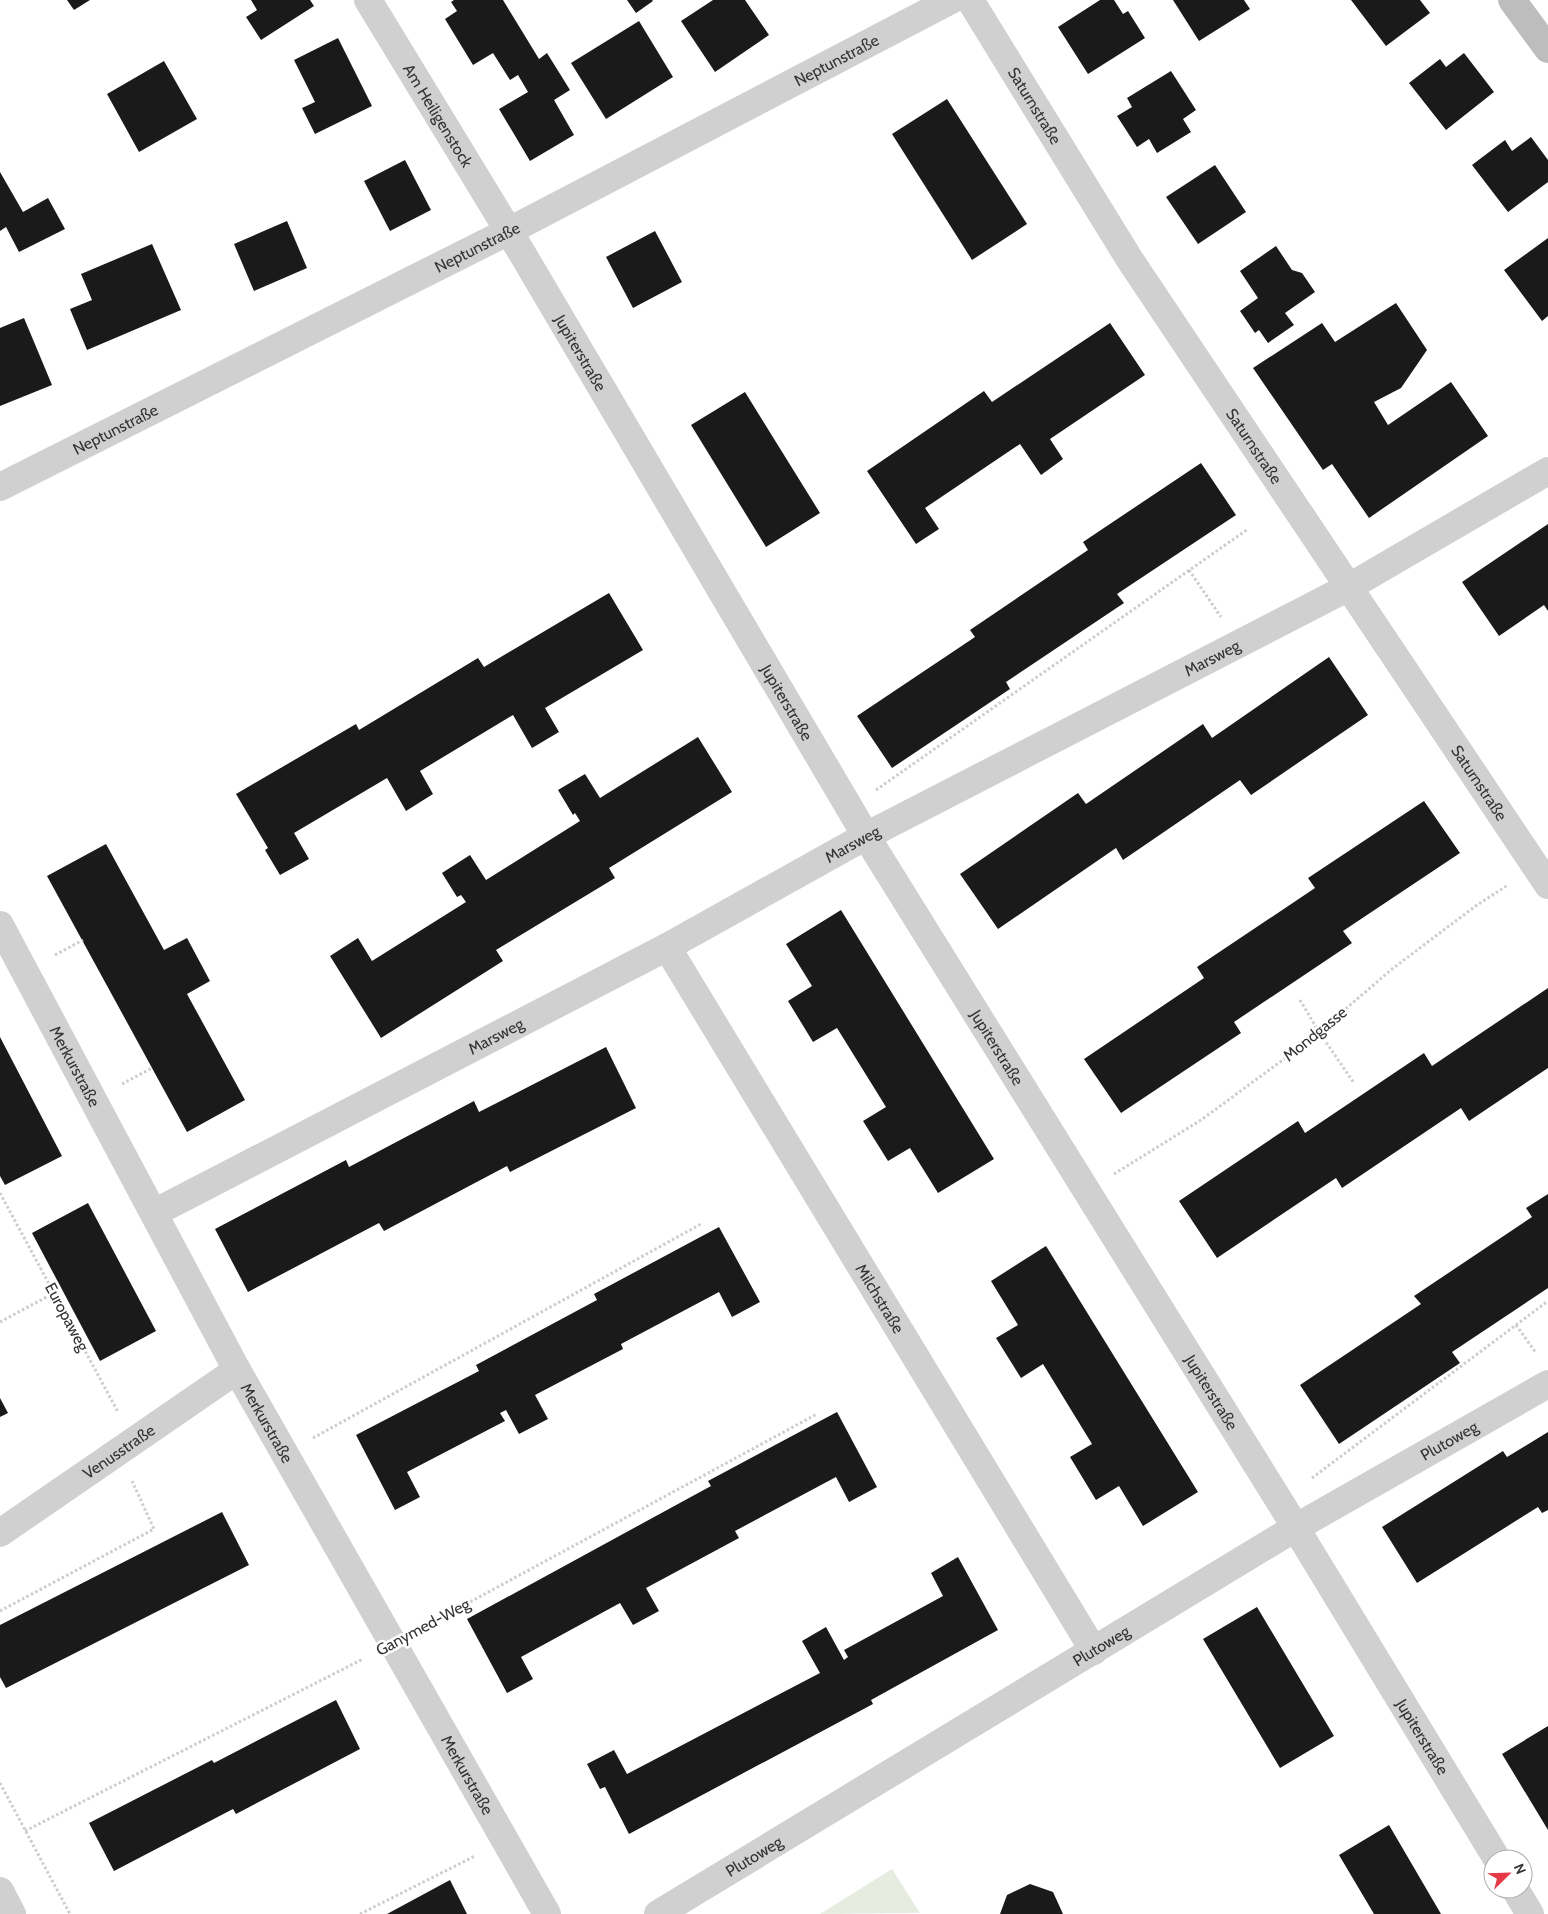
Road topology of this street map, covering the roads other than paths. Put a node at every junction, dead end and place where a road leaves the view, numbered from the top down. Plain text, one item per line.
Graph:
1 (368, 0) edge
2 (970, 0) edge
3 (1512, 0) edge
4 (935, 3) edge
5 (1548, 49) edge
6 (509, 231) junction
7 (1548, 471) edge
8 (0, 487) edge
9 (1349, 587) junction
10 (866, 836) junction
11 (1542, 876) edge
12 (0, 925) edge
13 (667, 948) junction
14 (154, 1213) junction
15 (237, 1370) junction
16 (1548, 1384) edge
17 (1295, 1528) junction
18 (0, 1533) edge
19 (1094, 1651) junction
20 (1491, 1849) edge
21 (0, 1891) edge
22 (1521, 1899) edge
23 (12, 1914) edge
24 (547, 1914) edge
25 (658, 1914) edge
26 (1530, 1914) edge

1 - 6 street, Am Heiligenstock
2 - 9 street, Saturnstraße
3 - 5 main road
4 - 6 street, Neptunstraße
6 - 8 street, Neptunstraße
6 - 10 street, Jupiterstraße
7 - 9 street, Marsweg
9 - 10 street, Marsweg
9 - 11 street, Saturnstraße
10 - 13 street, Marsweg
10 - 17 street, Jupiterstraße
12 - 14 street, Merkurstraße
13 - 14 street, Marsweg
13 - 19 street, Milchstraße
14 - 15 street, Merkurstraße
15 - 18 street, Venusstraße
15 - 24 street, Merkurstraße
16 - 17 street, Plutoweg
17 - 19 street, Plutoweg
17 - 20 street, Jupiterstraße
19 - 25 street, Plutoweg
21 - 23 street
22 - 26 street

